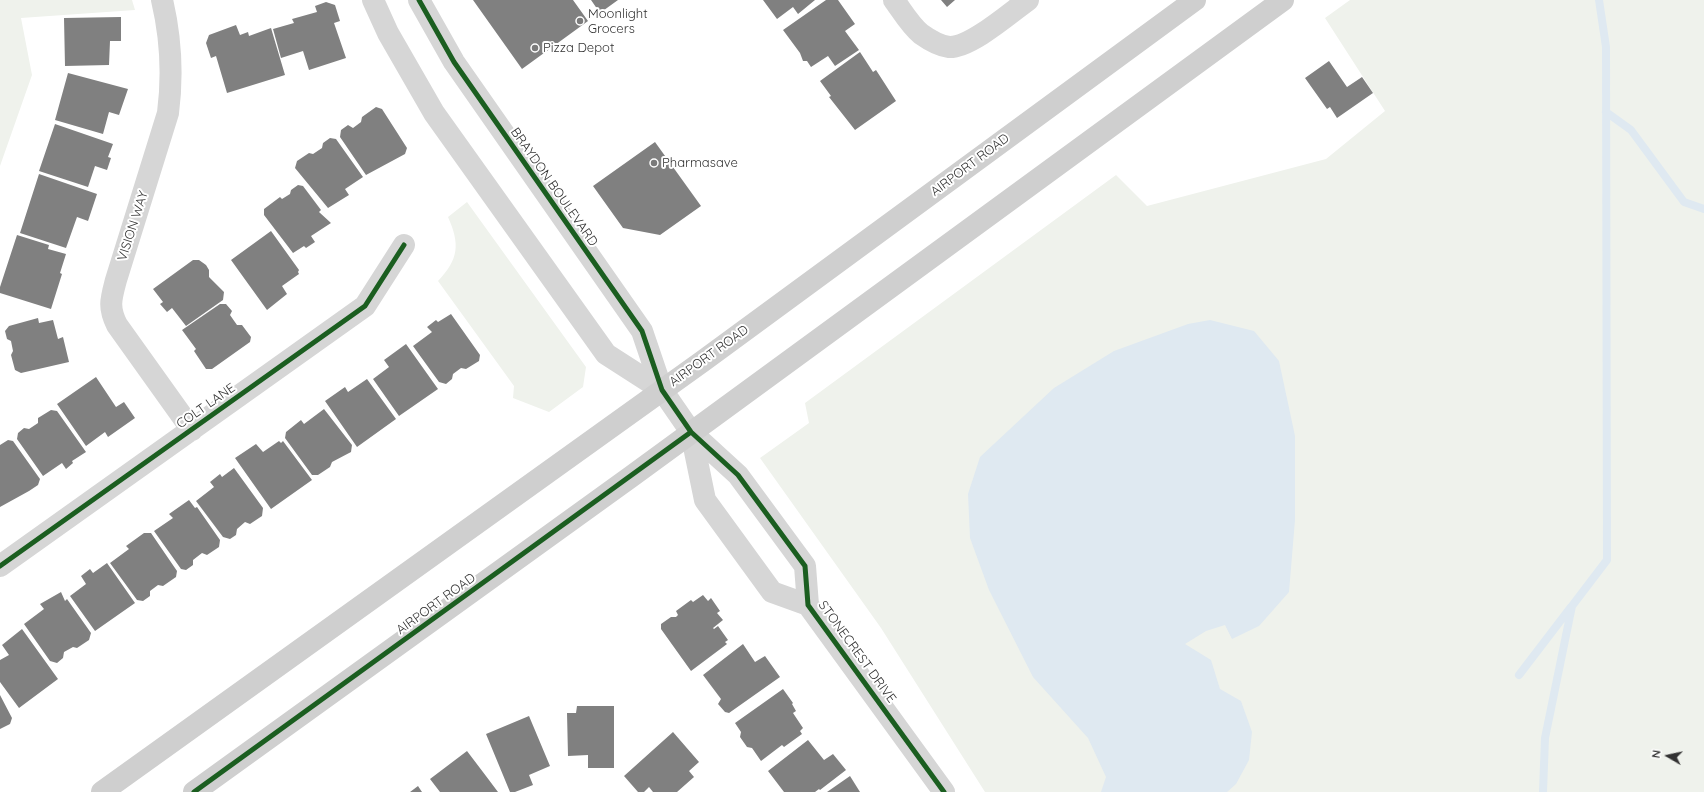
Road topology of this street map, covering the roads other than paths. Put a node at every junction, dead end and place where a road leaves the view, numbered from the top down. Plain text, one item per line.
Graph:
1 (162, 0) edge
2 (373, 0) edge
3 (419, 0) edge
4 (894, 0) edge
5 (1028, 0) edge
6 (1195, 0) edge
7 (1283, 0) edge
8 (404, 246) dead end
9 (662, 390) junction
10 (192, 430) junction
11 (691, 432) junction
12 (0, 566) edge
13 (808, 605) junction
14 (102, 792) edge
15 (194, 792) edge
16 (944, 792) edge

1 - 10 street, VISION WAY
2 - 9 street
3 - 9 street, BRAYDON BOULEVARD
4 - 5 street
6 - 9 main road, AIRPORT ROAD
7 - 11 main road, AIRPORT ROAD
8 - 10 street, COLT LANE
9 - 11 street, STONECREST DRIVE
9 - 14 main road, AIRPORT ROAD
10 - 12 street, COLT LANE
11 - 13 street, STONECREST DRIVE
11 - 13 street, STONECREST DRIVE
11 - 15 main road, AIRPORT ROAD
13 - 16 street, STONECREST DRIVE

